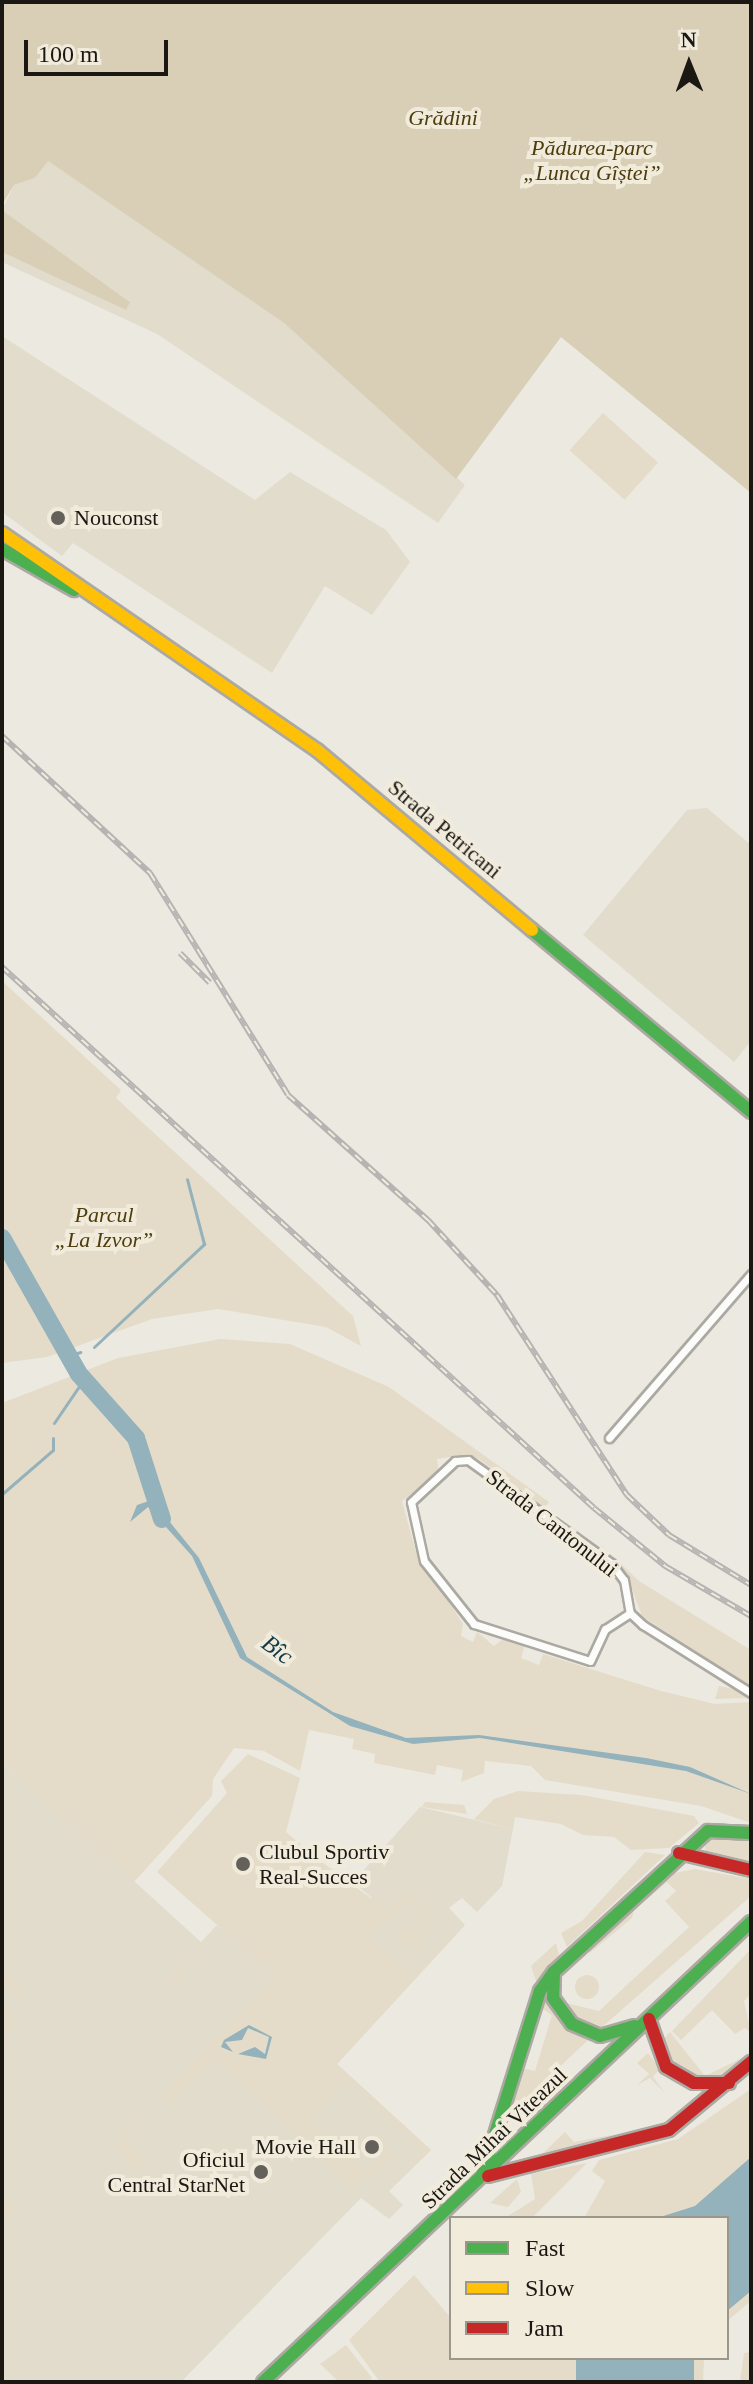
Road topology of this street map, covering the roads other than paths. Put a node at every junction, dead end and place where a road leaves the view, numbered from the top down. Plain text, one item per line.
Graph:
1 (2, 533) edge
2 (2, 549) edge
3 (95, 600) junction
4 (751, 1112) edge
5 (751, 1274) edge
6 (609, 1438) dead end
7 (630, 1613) junction
8 (751, 1693) edge
9 (751, 1833) edge
10 (679, 1853) junction
11 (712, 1862) junction
12 (664, 1867) junction
13 (751, 1870) edge
14 (751, 1922) edge
15 (554, 1972) junction
16 (649, 2019) junction
17 (751, 2062) edge
18 (729, 2083) junction
19 (481, 2179) junction
20 (263, 2382) edge

1 - 3 main road, Strada Petricani
2 - 3 main road, Strada Petricani
3 - 4 main road, Strada Petricani
5 - 6 street
7 - 7 street, Strada Cantonului
7 - 8 street
9 - 10 main road
10 - 11 main road
10 - 12 main road
11 - 12 main road
11 - 13 main road
12 - 15 main road
14 - 16 main road, Strada Mihai Viteazul
15 - 16 main road
15 - 19 main road
16 - 18 main road
16 - 19 main road, Strada Mihai Viteazul
17 - 18 main road
18 - 19 main road
19 - 20 main road, Strada Mihai Viteazul

